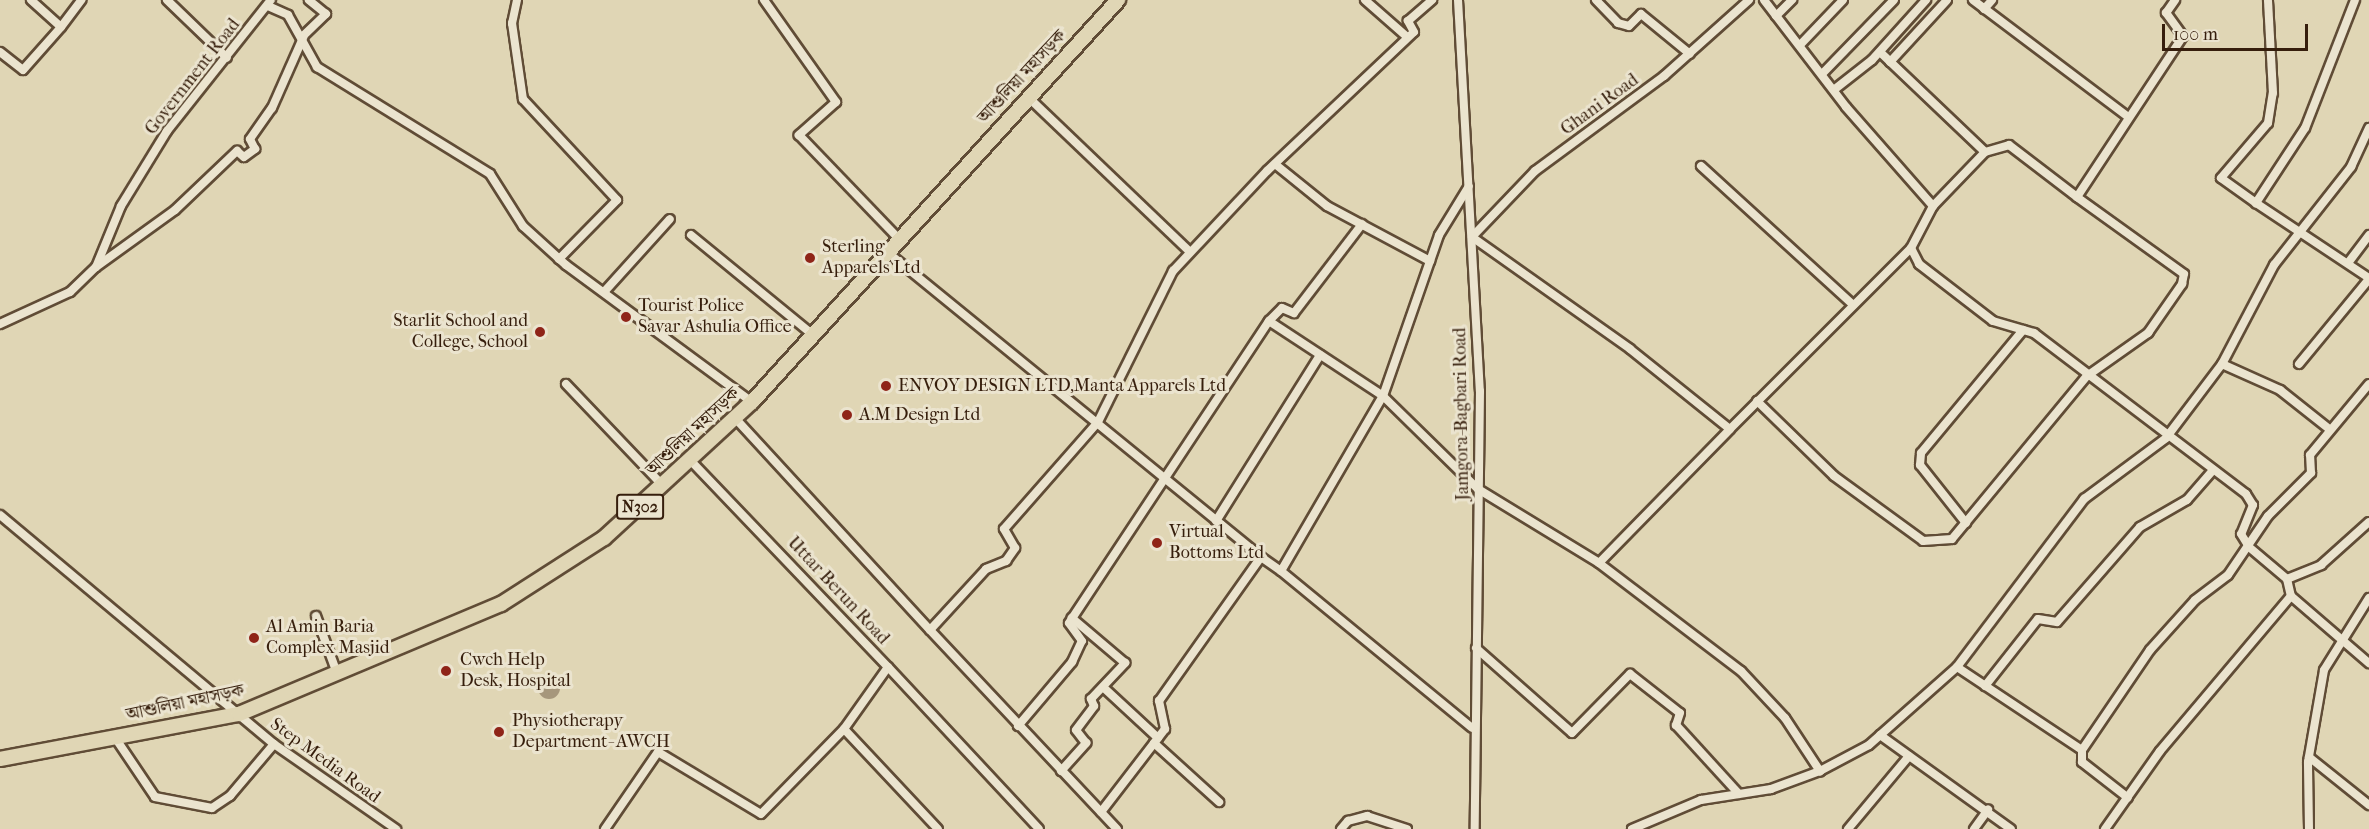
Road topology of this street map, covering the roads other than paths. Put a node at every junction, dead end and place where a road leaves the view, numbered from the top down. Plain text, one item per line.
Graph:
1 (31, 0) edge
2 (81, 0) edge
3 (167, 0) edge
4 (309, 0) edge
5 (517, 0) edge
6 (764, 0) edge
7 (1118, 0) edge
8 (1365, 0) edge
9 (1432, 0) edge
10 (1458, 0) edge
11 (1596, 0) edge
12 (1749, 0) edge
13 (1764, 0) edge
14 (1792, 0) edge
15 (1844, 0) edge
16 (1894, 0) edge
17 (1926, 0) edge
18 (1947, 0) edge
19 (1973, 0) edge
20 (1992, 0) edge
21 (2175, 0) edge
22 (2268, 0) edge
23 (2355, 0) edge
24 (270, 3) edge
25 (1984, 9) junction
26 (1776, 16) junction
27 (61, 27) junction
28 (1406, 36) junction
29 (303, 37) junction
30 (1800, 45) junction
31 (0, 52) edge
32 (1880, 52) junction
33 (1690, 54) junction
34 (227, 58) junction
35 (1890, 62) junction
36 (1822, 74) junction
37 (1835, 89) junction
38 (1028, 97) junction
39 (2127, 116) junction
40 (2369, 128) edge
41 (1985, 152) junction
42 (1275, 164) junction
43 (1701, 166) dead end
44 (1470, 184) junction
45 (2077, 197) junction
46 (2256, 203) junction
47 (1933, 206) junction
48 (670, 219) dead end
49 (1362, 224) junction
50 (2301, 233) junction
51 (691, 235) dead end
52 (2369, 235) edge
53 (1472, 237) junction
54 (898, 238) junction
55 (1911, 248) junction
56 (886, 251) junction
57 (1190, 252) junction
58 (559, 259) junction
59 (1430, 261) junction
60 (2348, 263) junction
61 (96, 267) junction
62 (2369, 278) edge
63 (604, 292) junction
64 (1854, 305) junction
65 (1269, 321) junction
66 (0, 324) edge
67 (2023, 330) junction
68 (813, 335) junction
69 (1320, 355) junction
70 (2222, 364) junction
71 (2299, 364) dead end
72 (2087, 376) junction
73 (566, 384) dead end
74 (2369, 384) edge
75 (1383, 396) junction
76 (1758, 401) junction
77 (752, 402) junction
78 (735, 418) junction
79 (1098, 422) junction
80 (1730, 429) junction
81 (2328, 429) junction
82 (2166, 438) junction
83 (691, 461) junction
84 (2213, 470) junction
85 (1167, 480) junction
86 (663, 486) junction
87 (1478, 489) junction
88 (0, 515) edge
89 (1216, 521) junction
90 (2369, 522) edge
91 (1966, 523) junction
92 (2249, 547) junction
93 (1261, 557) junction
94 (1599, 563) junction
95 (1281, 571) junction
96 (2287, 579) junction
97 (2290, 596) junction
98 (2369, 598) edge
99 (316, 616) dead end
100 (1072, 618) junction
101 (930, 630) junction
102 (2343, 641) junction
103 (1476, 648) junction
104 (2369, 663) edge
105 (888, 667) junction
106 (1957, 667) junction
107 (337, 673) junction
108 (1985, 686) junction
109 (1103, 687) junction
110 (239, 714) junction
111 (1018, 726) junction
112 (1472, 728) junction
113 (844, 729) junction
114 (1880, 735) junction
115 (114, 736) junction
116 (1156, 740) junction
117 (274, 744) junction
118 (2082, 750) junction
119 (1909, 756) junction
120 (2309, 757) junction
121 (0, 759) edge
122 (1061, 771) junction
123 (1820, 771) junction
124 (1740, 794) junction
125 (2128, 798) junction
126 (1219, 802) dead end
127 (2369, 805) edge
128 (1988, 810) junction
129 (1101, 812) junction
130 (396, 829) edge
131 (605, 829) edge
132 (938, 829) edge
133 (1039, 829) edge
134 (1117, 829) edge
135 (1341, 829) edge
136 (1407, 829) edge
137 (1475, 829) edge
138 (1633, 829) edge
139 (1848, 829) edge
140 (1974, 829) edge
141 (2011, 829) edge
142 (2105, 829) edge
143 (2309, 829) edge

1 - 27 street
2 - 27 street
3 - 34 street
4 - 29 street
5 - 58 street
6 - 54 street
7 - 38 highway, আশুলিয়া মহাসড়ক / N302
8 - 28 street
9 - 28 street
10 - 44 street, Jamgora-Bagbari Road
11 - 33 street
12 - 33 street, Ghani Road
13 - 26 street
14 - 26 street
15 - 30 street
16 - 36 street
17 - 32 street
18 - 35 street
19 - 25 street
20 - 25 street
21 - 39 street
22 - 46 street
23 - 46 street
24 - 29 street
24 - 34 street, Government Road
25 - 39 street
26 - 30 street
27 - 31 street
28 - 42 street
29 - 58 street
29 - 61 street
30 - 36 street
32 - 35 street
32 - 37 street
33 - 53 street, Ghani Road
34 - 61 street, Government Road
35 - 41 street
36 - 37 street
37 - 47 street
38 - 54 highway, আশুলিয়া মহাসড়ক / N302
38 - 57 street
39 - 45 street
40 - 50 street
41 - 45 street
41 - 47 street
42 - 49 street
42 - 57 street
43 - 64 street
44 - 53 street, Jamgora-Bagbari Road
44 - 59 street
45 - 72 street
46 - 50 street
47 - 55 street
48 - 63 street
49 - 59 street
49 - 65 street
50 - 60 street
50 - 70 street
51 - 68 street
52 - 60 street
53 - 80 street
53 - 87 street, Jamgora-Bagbari Road
54 - 56 highway, আশুলিয়া মহাসড়ক / N302
55 - 64 street
55 - 67 street
56 - 68 highway, আশুলিয়া মহাসড়ক / N302
56 - 79 street
57 - 79 street
58 - 63 street
59 - 75 street
60 - 62 street
61 - 66 street, Government Road
62 - 71 street
63 - 77 street
64 - 76 street
65 - 69 street
65 - 85 street
67 - 72 street
67 - 91 street
68 - 77 highway, আশুলিয়া মহাসড়ক / N302
69 - 75 street
69 - 89 street
70 - 81 street
70 - 82 street
72 - 82 street
72 - 91 street
73 - 86 street
74 - 81 street
75 - 87 street
75 - 95 street
76 - 80 street
76 - 91 street
77 - 78 highway, আশুলিয়া মহাসড়ক / N302
78 - 83 highway, আশুলিয়া মহাসড়ক / N302
78 - 101 street
79 - 85 street
79 - 101 street
80 - 94 street
81 - 92 street
82 - 84 street
82 - 106 street
83 - 86 highway, আশুলিয়া মহাসড়ক / N302
83 - 105 street, Uttar Berun Road
84 - 92 street
84 - 108 street
85 - 89 street
85 - 100 street
86 - 107 highway, আশুলিয়া মহাসড়ক / N302
87 - 94 street
87 - 103 street, Jamgora-Bagbari Road
88 - 110 street, Step Media Road
89 - 93 street
90 - 96 street
92 - 96 street
92 - 118 street
93 - 95 street
93 - 116 street
94 - 123 street
95 - 112 street
96 - 97 street
97 - 102 street
97 - 125 street
98 - 102 street
99 - 107 street
100 - 109 street
100 - 111 street
101 - 111 street
102 - 104 street
102 - 120 street
103 - 112 street, Jamgora-Bagbari Road
103 - 124 street
105 - 113 street, Uttar Berun Road
105 - 133 street
106 - 108 street
106 - 114 street
107 - 110 highway, আশুলিয়া মহাসড়ক / N302
108 - 118 street
109 - 116 street
109 - 122 street
110 - 115 highway, আশুলিয়া মহাসড়ক / N302
110 - 117 street, Step Media Road
111 - 122 street
112 - 137 street, Jamgora-Bagbari Road
113 - 131 street, Uttar Berun Road
113 - 132 street
114 - 119 street
114 - 123 street
115 - 117 street
115 - 121 highway, আশুলিয়া মহাসড়ক / N302
116 - 126 street
116 - 129 street
117 - 130 street, Step Media Road
118 - 125 street
119 - 128 street
119 - 139 street
120 - 127 street
120 - 143 street
122 - 129 street
123 - 124 street
124 - 138 street
125 - 142 street
128 - 140 street
128 - 141 street
129 - 134 street
135 - 136 street

